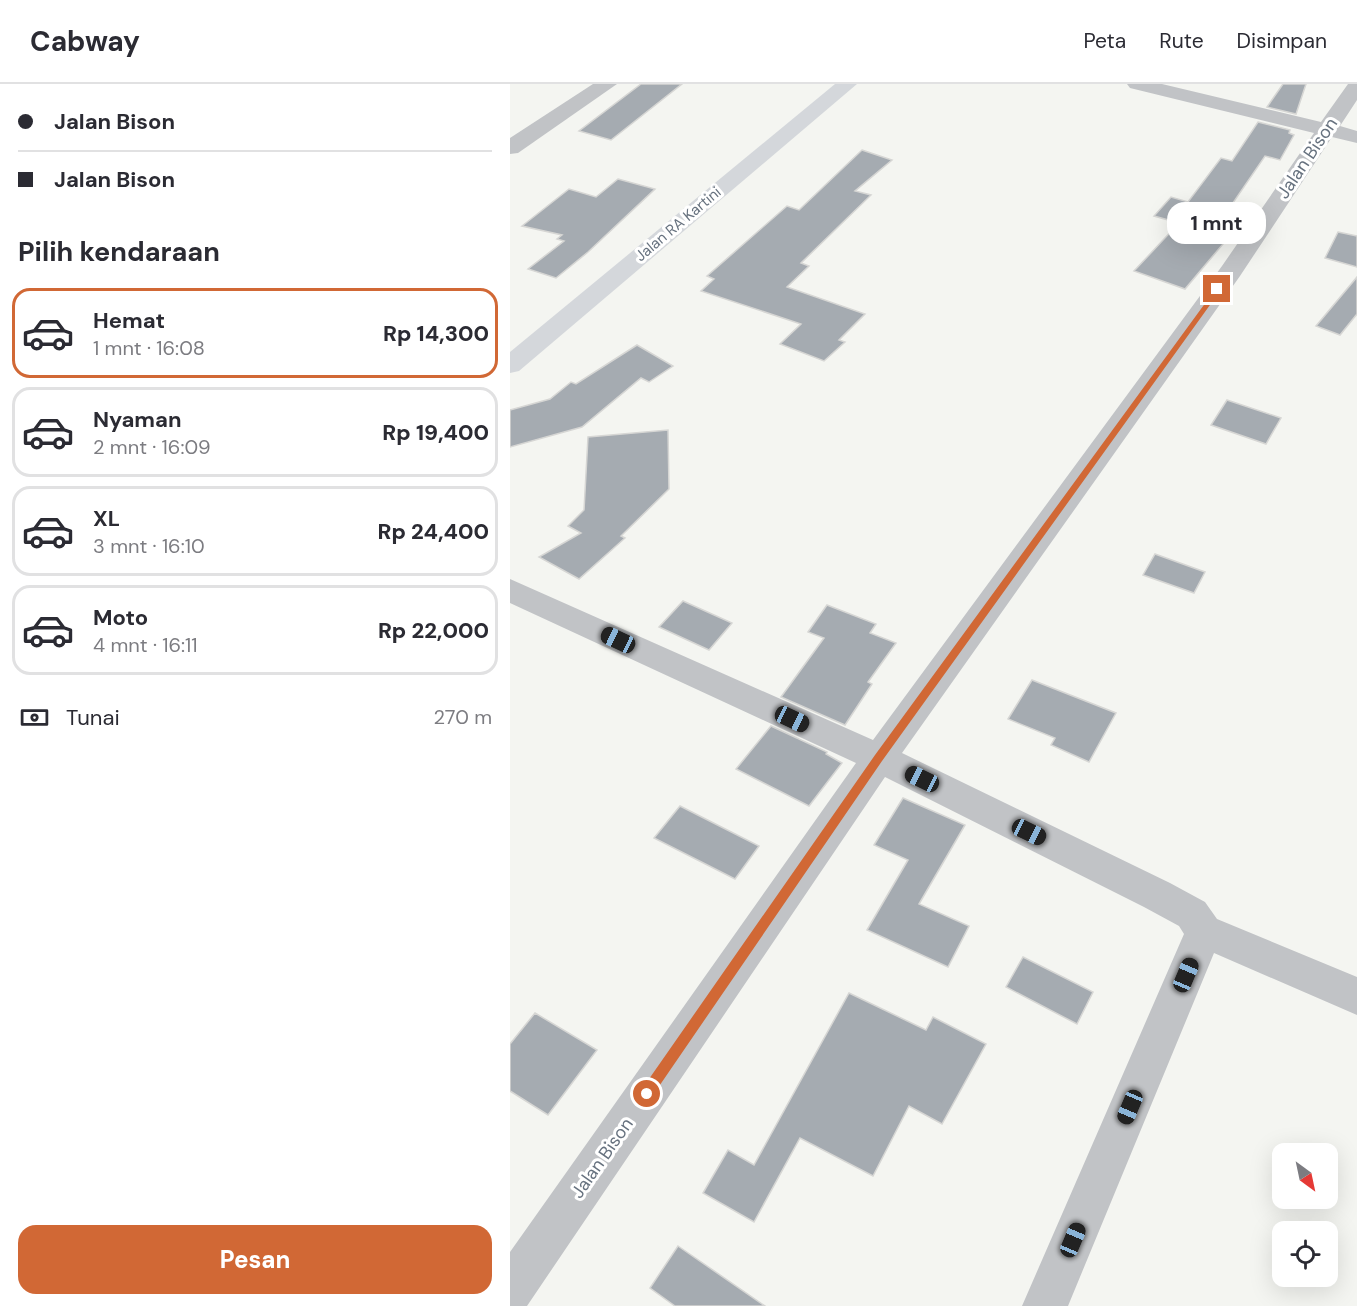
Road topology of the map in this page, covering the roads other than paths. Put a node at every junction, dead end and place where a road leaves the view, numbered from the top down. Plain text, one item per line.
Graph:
1 (607, 84) edge
2 (848, 84) edge
3 (1137, 84) edge
4 (1357, 85) edge
5 (1325, 131) junction
6 (1357, 137) edge
7 (510, 148) edge
8 (510, 365) edge
9 (510, 590) edge
10 (879, 758) junction
11 (1204, 931) junction
12 (1357, 996) edge
13 (510, 1291) edge
14 (1045, 1306) edge

1 - 7 street
2 - 8 main road, Jalan RA Kartini
3 - 5 street
4 - 5 street, Jalan Bison
5 - 6 street
5 - 10 street, Jalan Bison
9 - 10 street
10 - 11 street
10 - 13 street, Jalan Bison
11 - 12 street
11 - 14 street

